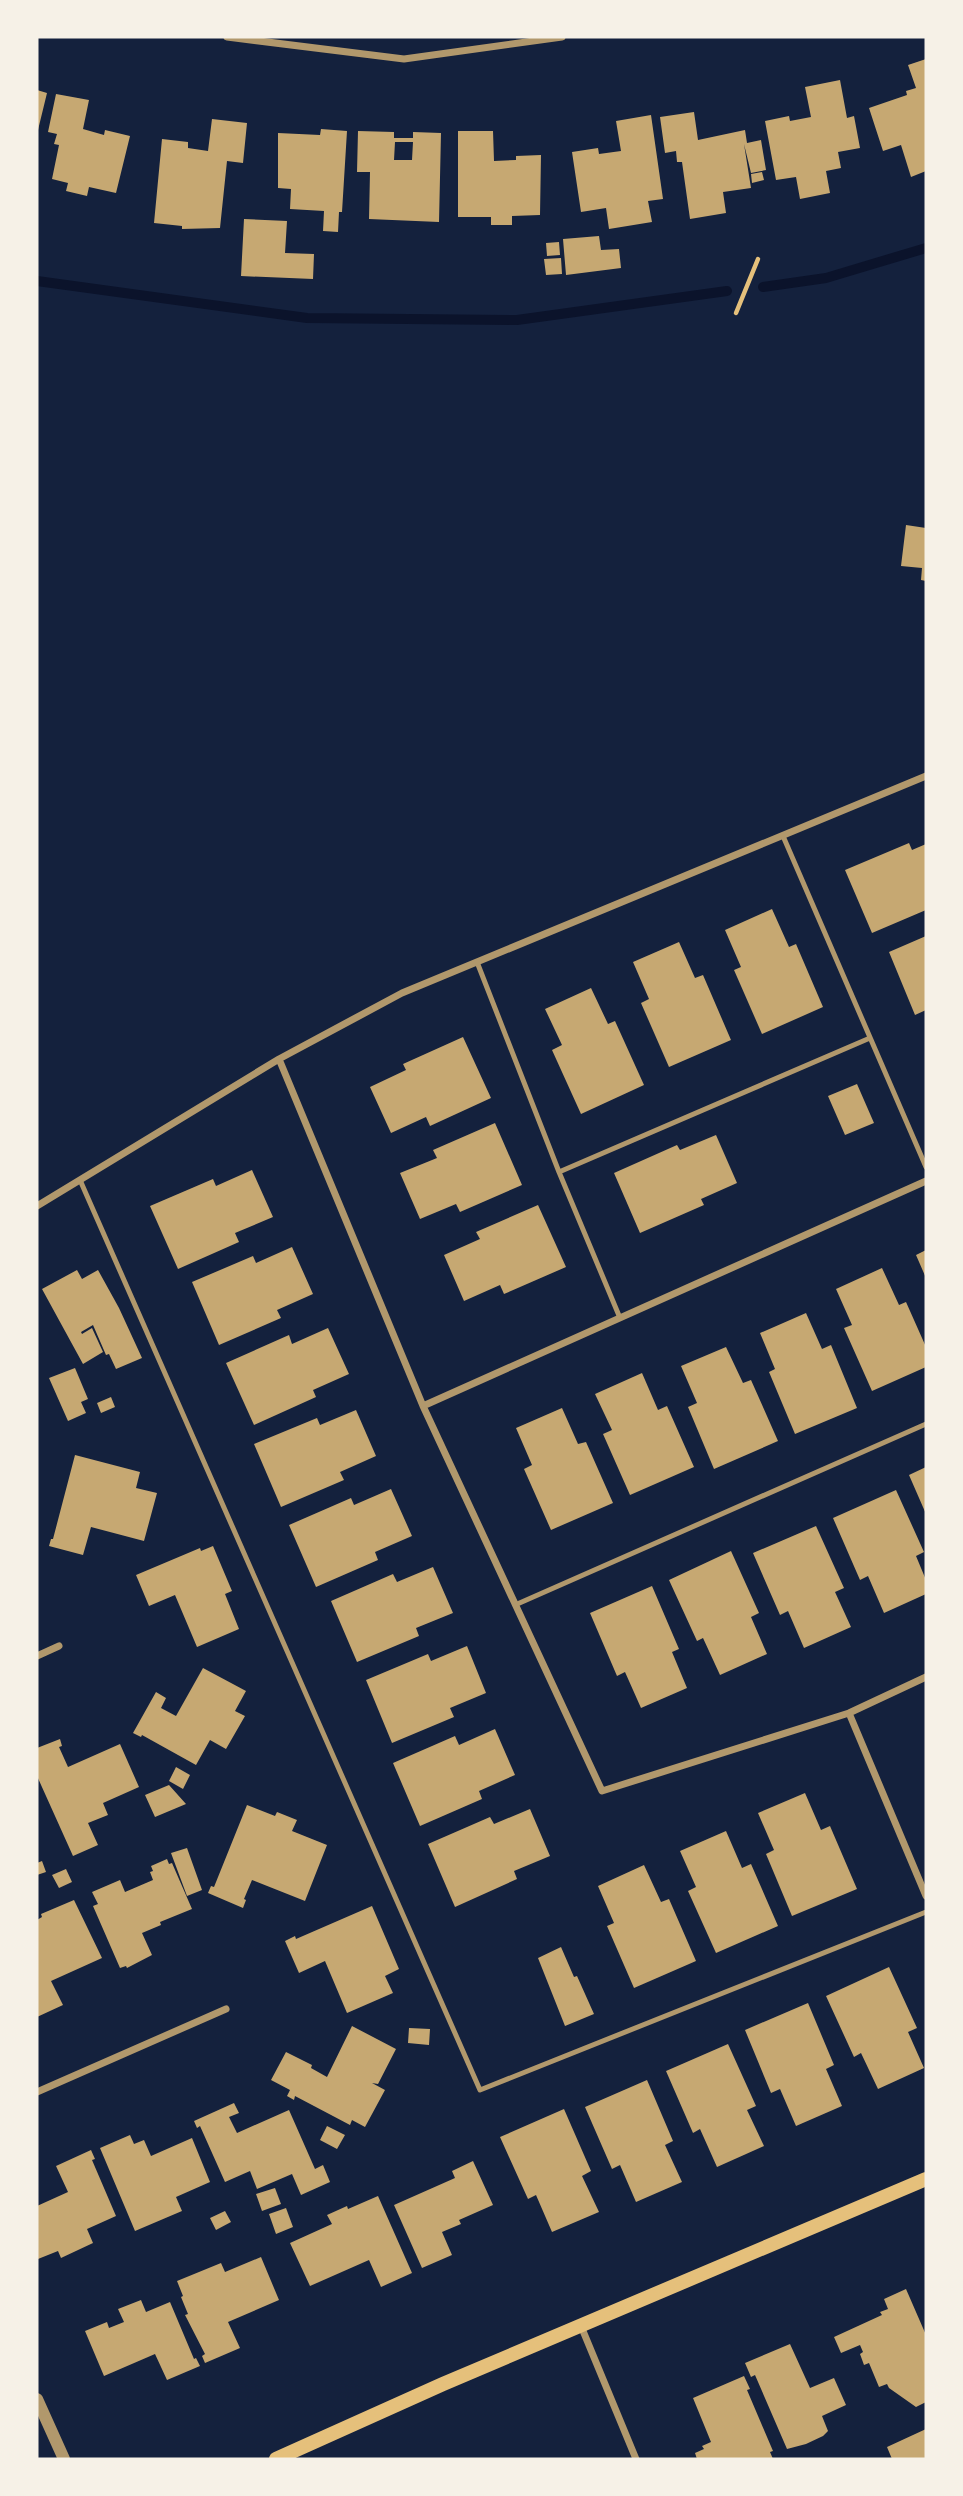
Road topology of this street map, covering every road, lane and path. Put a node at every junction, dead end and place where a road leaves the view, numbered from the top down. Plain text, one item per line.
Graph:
1 (227, 37) edge
2 (562, 37) edge
3 (758, 259) dead end
4 (736, 313) dead end
5 (926, 776) edge
6 (783, 836) junction
7 (477, 962) junction
8 (870, 1038) junction
9 (279, 1059) junction
10 (926, 1167) edge
11 (559, 1172) junction
12 (80, 1180) junction
13 (926, 1181) edge
14 (37, 1206) edge
15 (620, 1318) junction
16 (423, 1406) junction
17 (926, 1424) edge
18 (515, 1605) junction
19 (59, 1646) dead end
20 (37, 1656) edge
21 (926, 1677) edge
22 (849, 1713) junction
23 (926, 1896) edge
24 (926, 1912) edge
25 (226, 2009) dead end
26 (37, 2092) edge
27 (926, 2179) edge
28 (580, 2325) junction
29 (37, 2399) edge
30 (64, 2459) edge
31 (276, 2459) edge
32 (636, 2459) edge

1 - 2 street
3 - 4 path
5 - 6 street
6 - 7 street
6 - 8 lane
7 - 9 street
7 - 11 lane
8 - 10 lane
8 - 11 lane
9 - 12 street
9 - 16 street
11 - 15 lane
12 - 14 street
12 - 24 lane
13 - 15 street
15 - 16 street
16 - 18 street
17 - 18 lane
18 - 22 street
19 - 20 street
21 - 22 street
22 - 23 street
25 - 26 street
27 - 28 main road
28 - 31 main road
28 - 32 street
29 - 30 street

